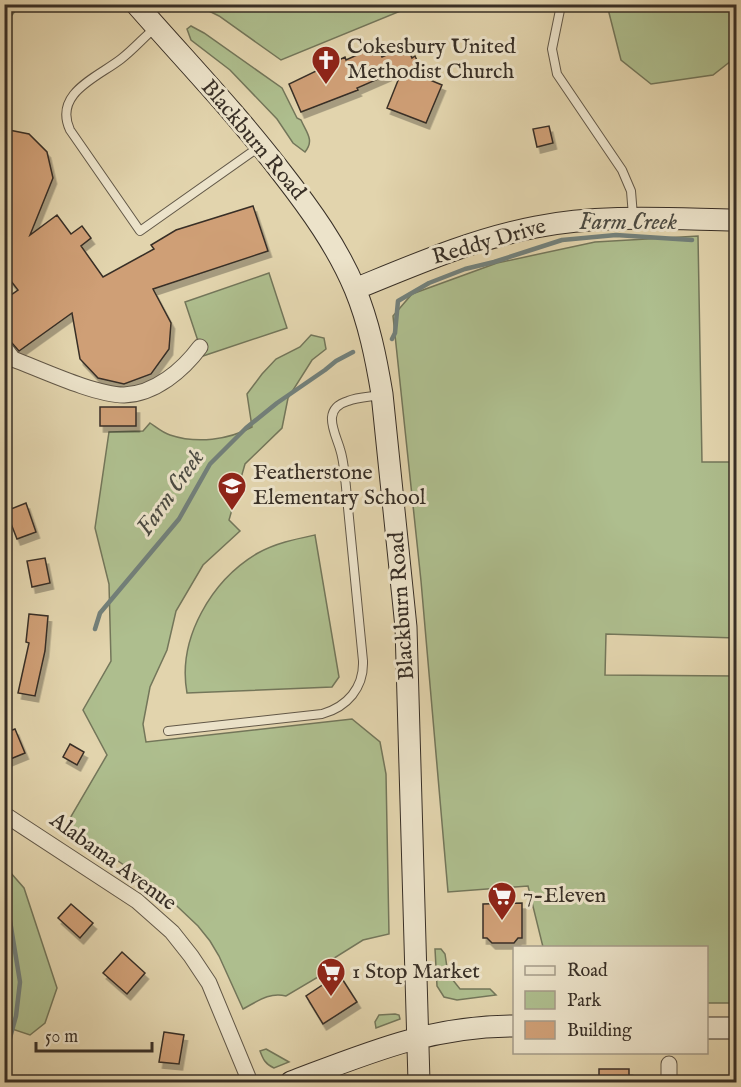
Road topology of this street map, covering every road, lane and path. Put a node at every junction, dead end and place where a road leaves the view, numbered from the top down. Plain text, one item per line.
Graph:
1 (136, 4) edge
2 (559, 4) edge
3 (156, 27) junction
4 (261, 146) junction
5 (633, 218) junction
6 (736, 220) edge
7 (355, 289) junction
8 (4, 347) edge
9 (200, 347) dead end
10 (382, 394) junction
11 (168, 730) dead end
12 (4, 814) edge
13 (513, 1026) edge
14 (708, 1028) edge
15 (736, 1028) edge
16 (416, 1037) junction
17 (669, 1064) dead end
18 (250, 1083) edge
19 (291, 1083) edge
20 (419, 1083) edge
21 (669, 1083) edge

1 - 3 street, Blackburn Road
2 - 5 lane
3 - 4 street, Blackburn Road
3 - 4 lane
4 - 7 street, Blackburn Road
5 - 6 street, Reddy Drive
5 - 7 street, Reddy Drive
7 - 10 street, Blackburn Road
8 - 9 street
10 - 11 lane
10 - 16 street, Blackburn Road
12 - 18 street, Alabama Avenue
13 - 16 street
14 - 15 street
16 - 19 street
16 - 20 street, Blackburn Road
17 - 21 street

